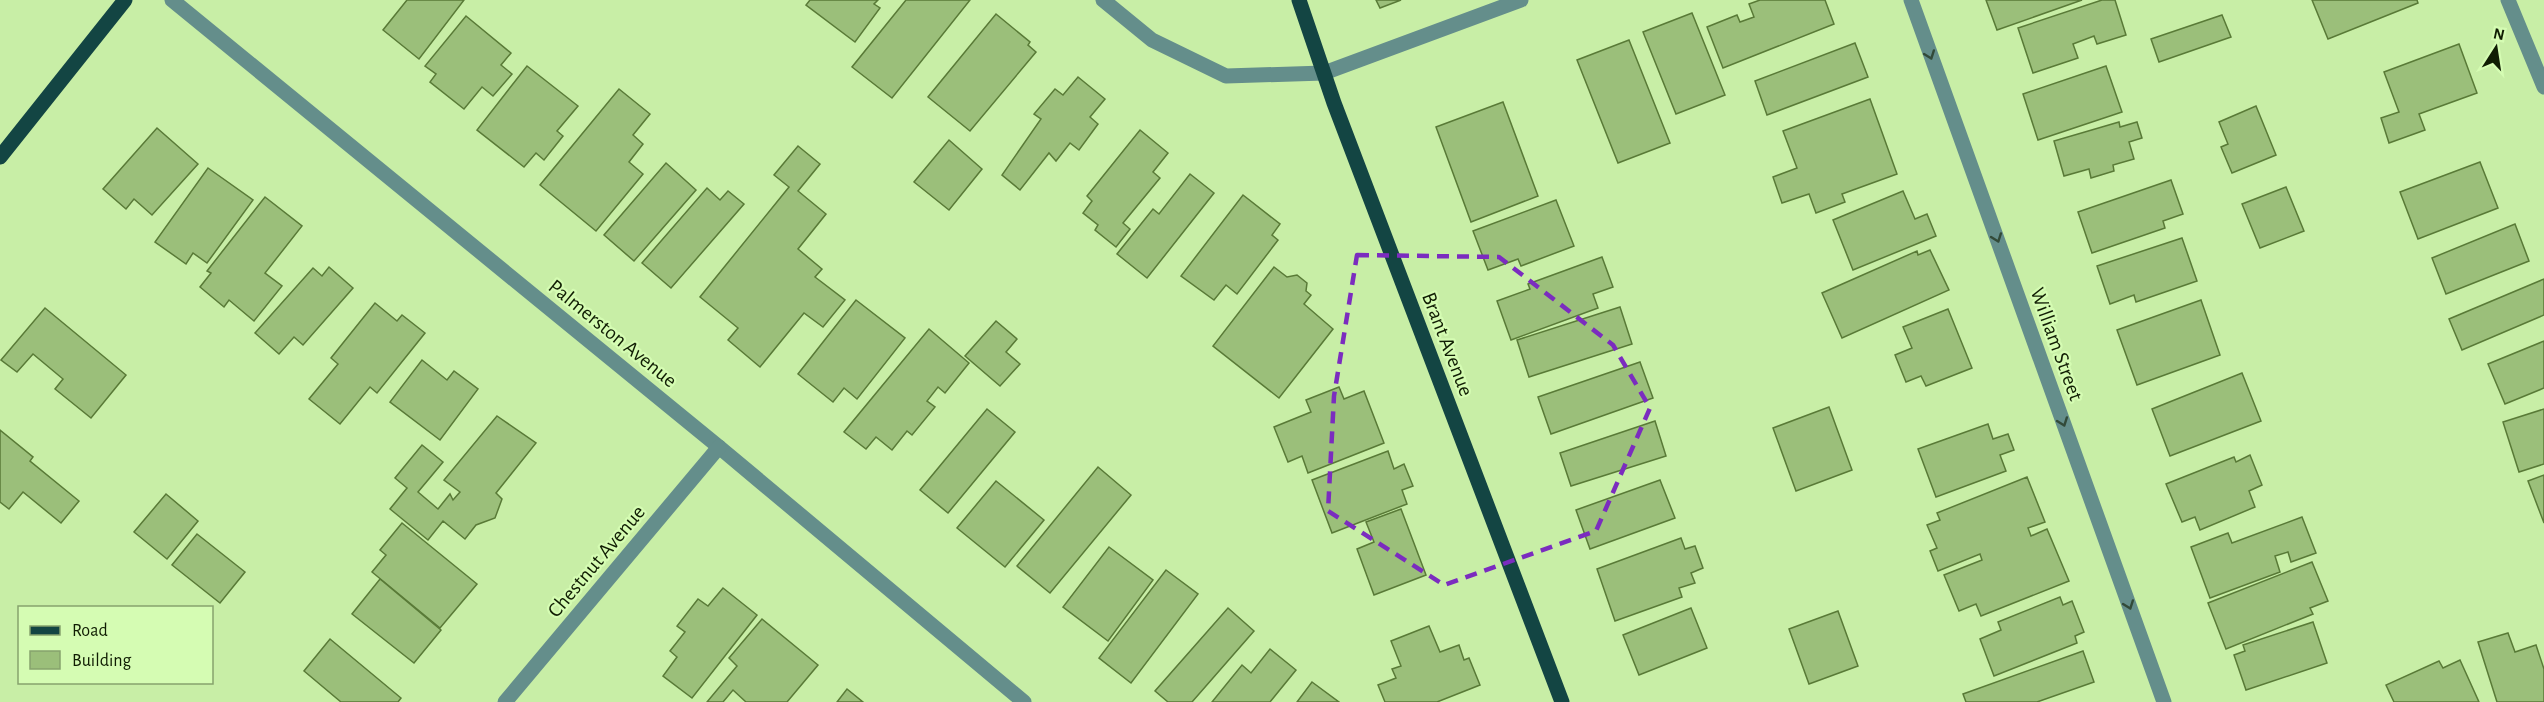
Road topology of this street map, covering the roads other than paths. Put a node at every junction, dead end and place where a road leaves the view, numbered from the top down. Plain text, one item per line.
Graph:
1 (125, 0) edge
2 (172, 0) edge
3 (1103, 0) edge
4 (1299, 0) edge
5 (1521, 0) edge
6 (1911, 0) edge
7 (2508, 0) edge
8 (1324, 73) junction
9 (2544, 87) edge
10 (0, 157) edge
11 (719, 447) junction
12 (505, 702) edge
13 (1024, 702) edge
14 (1562, 702) edge
15 (2164, 702) edge

1 - 10 main road
2 - 11 street, Palmerston Avenue
3 - 8 street
4 - 8 main road, Brant Avenue
5 - 8 street
6 -> 15 street, William Street
7 - 9 street
8 - 14 main road, Brant Avenue
11 - 12 street, Chestnut Avenue
11 - 13 street, Palmerston Avenue

